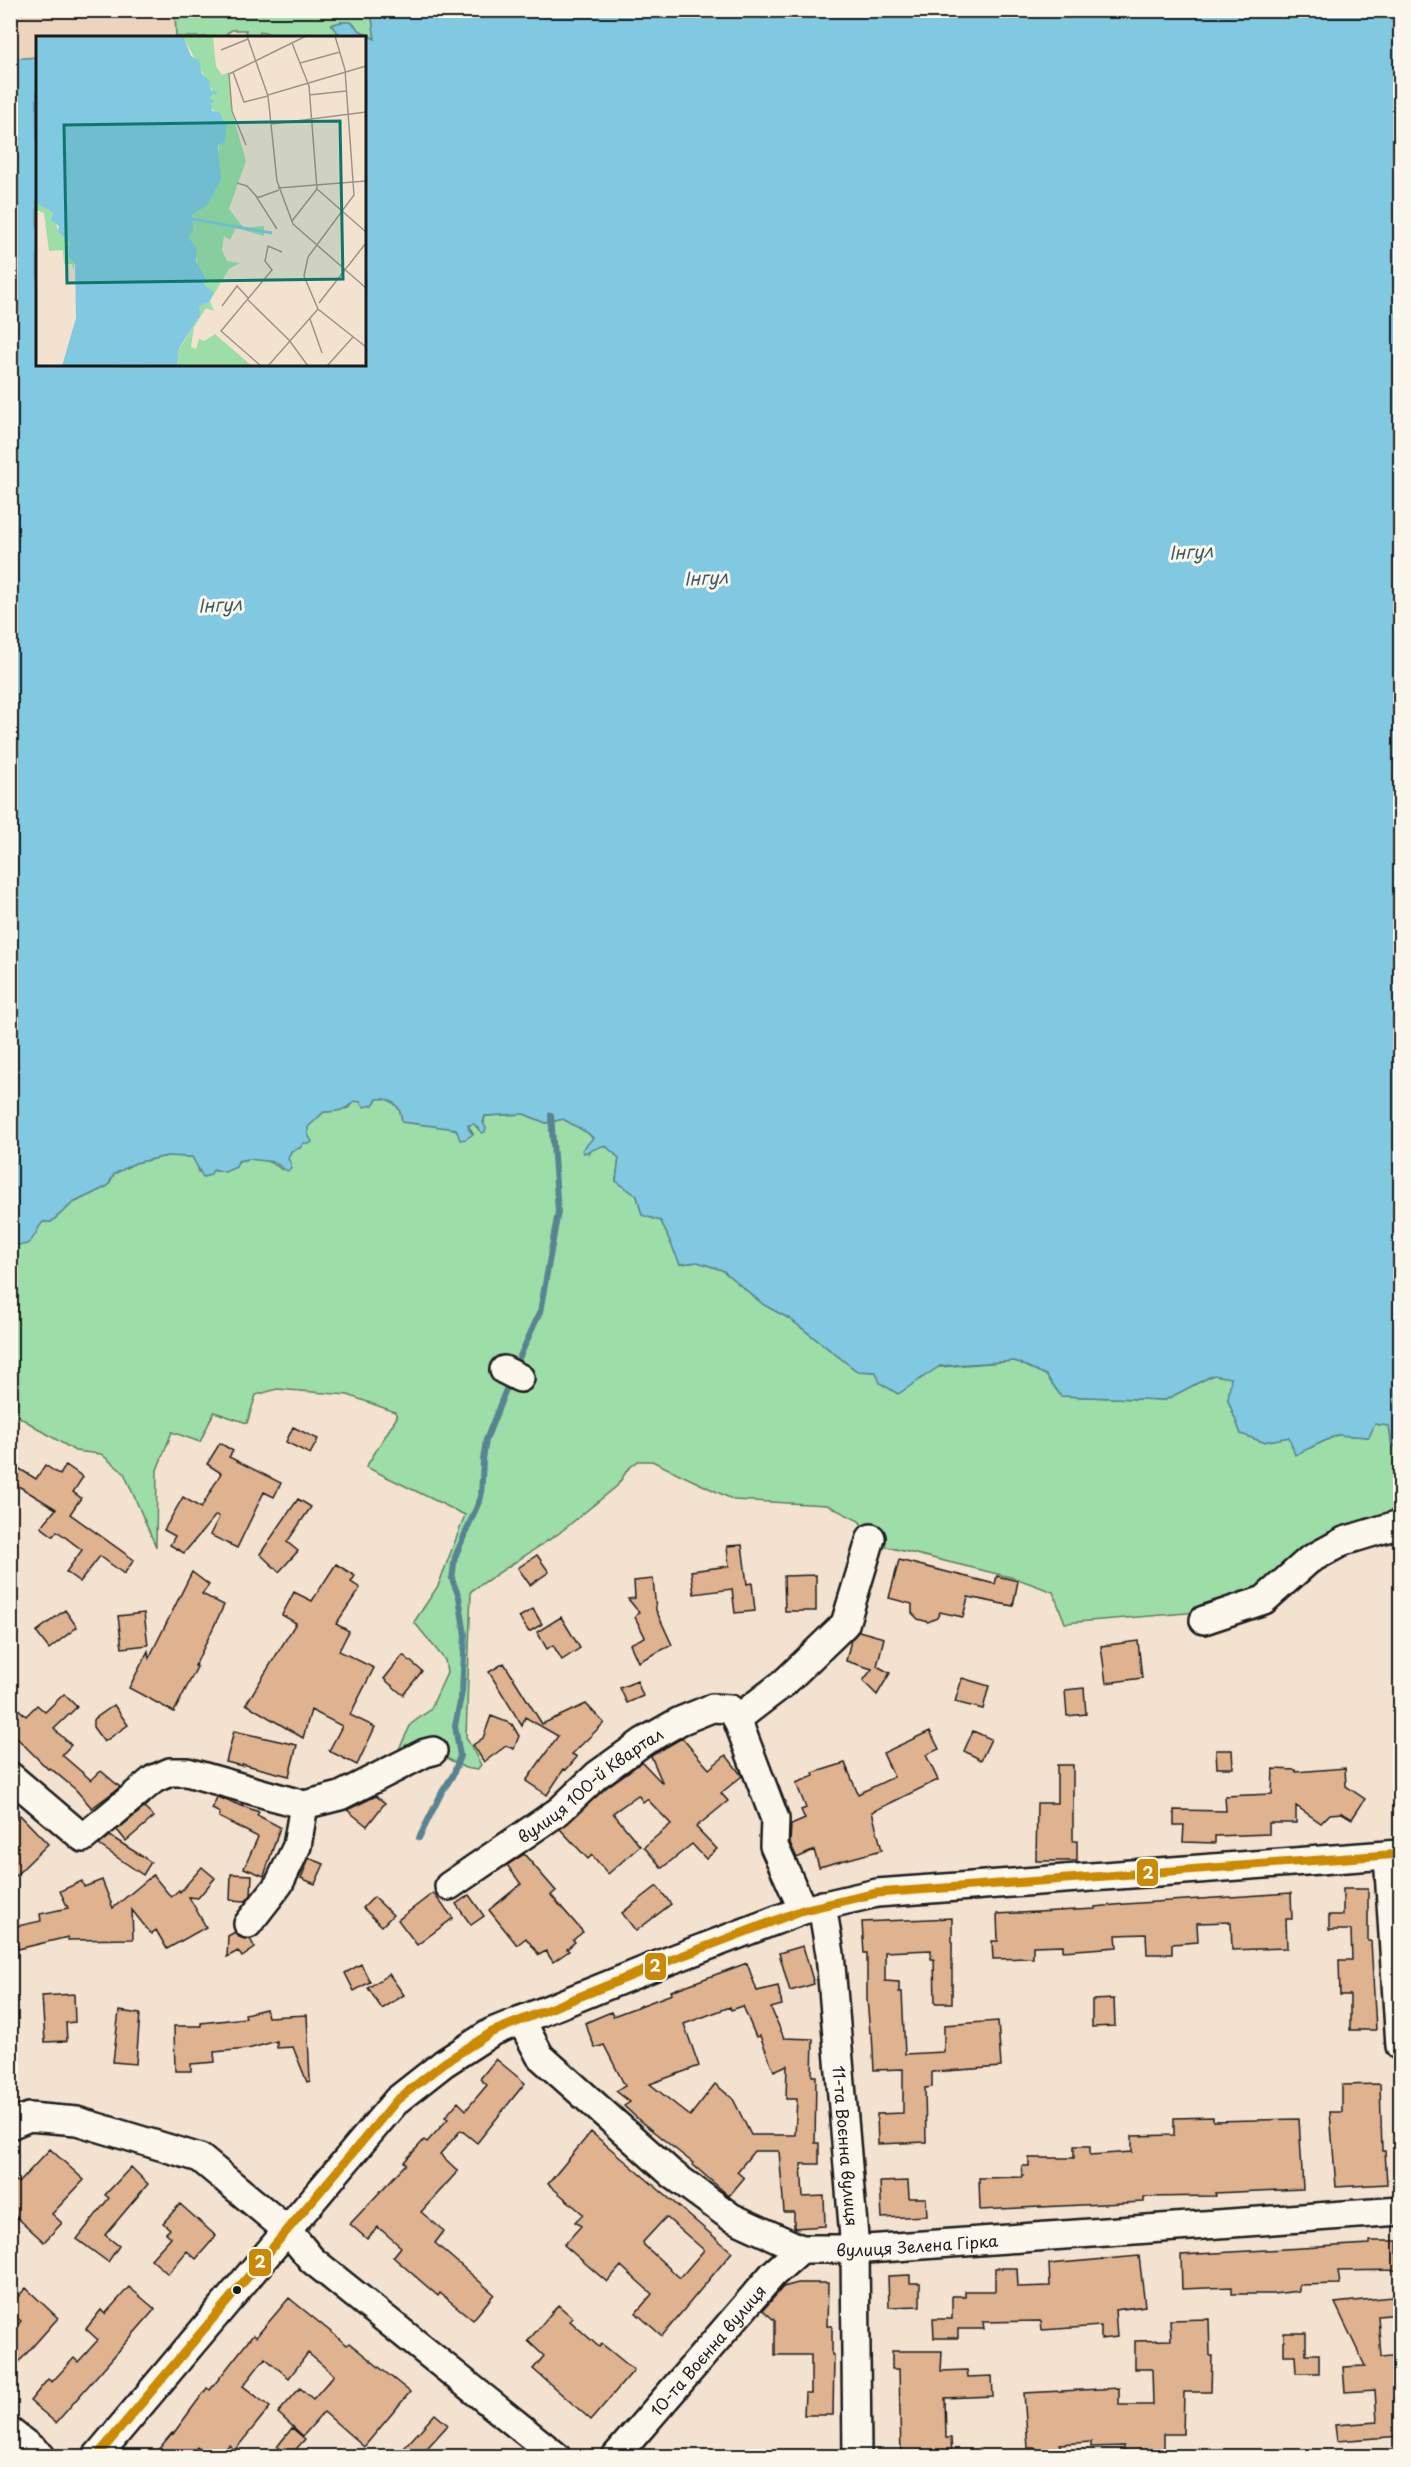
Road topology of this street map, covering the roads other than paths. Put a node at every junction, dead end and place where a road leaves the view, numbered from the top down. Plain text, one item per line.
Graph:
1 (1401, 1524) edge
2 (872, 1538) dead end
3 (1204, 1620) dead end
4 (736, 1719) junction
5 (432, 1751) dead end
6 (10, 1776) edge
7 (304, 1805) junction
8 (1394, 1854) edge
9 (449, 1886) dead end
10 (812, 1908) junction
11 (248, 1924) dead end
12 (520, 2020) junction
13 (1401, 2046) edge
14 (10, 2125) edge
15 (1401, 2211) edge
16 (288, 2231) junction
17 (801, 2249) junction
18 (855, 2249) junction
19 (10, 2432) edge
20 (41, 2457) edge
21 (97, 2457) edge
22 (556, 2457) edge
23 (616, 2457) edge
24 (857, 2457) edge

1 - 3 street
2 - 4 street
4 - 9 street, вулиця 100-й Квартал
4 - 10 street
5 - 7 street
6 - 7 street
7 - 11 street
8 - 10 street
8 - 13 street
10 - 12 street
10 - 18 street, 11-та Воєнна вулиця
12 - 16 street
12 - 17 street, вулиця Зелена Гірка
14 - 16 street
15 - 18 street, вулиця Зелена Гірка
16 - 21 street
16 - 22 street
17 - 18 street, вулиця Зелена Гірка
17 - 23 street, 10-та Воєнна вулиця
18 - 24 street, 11-та Воєнна вулиця
19 - 20 street

